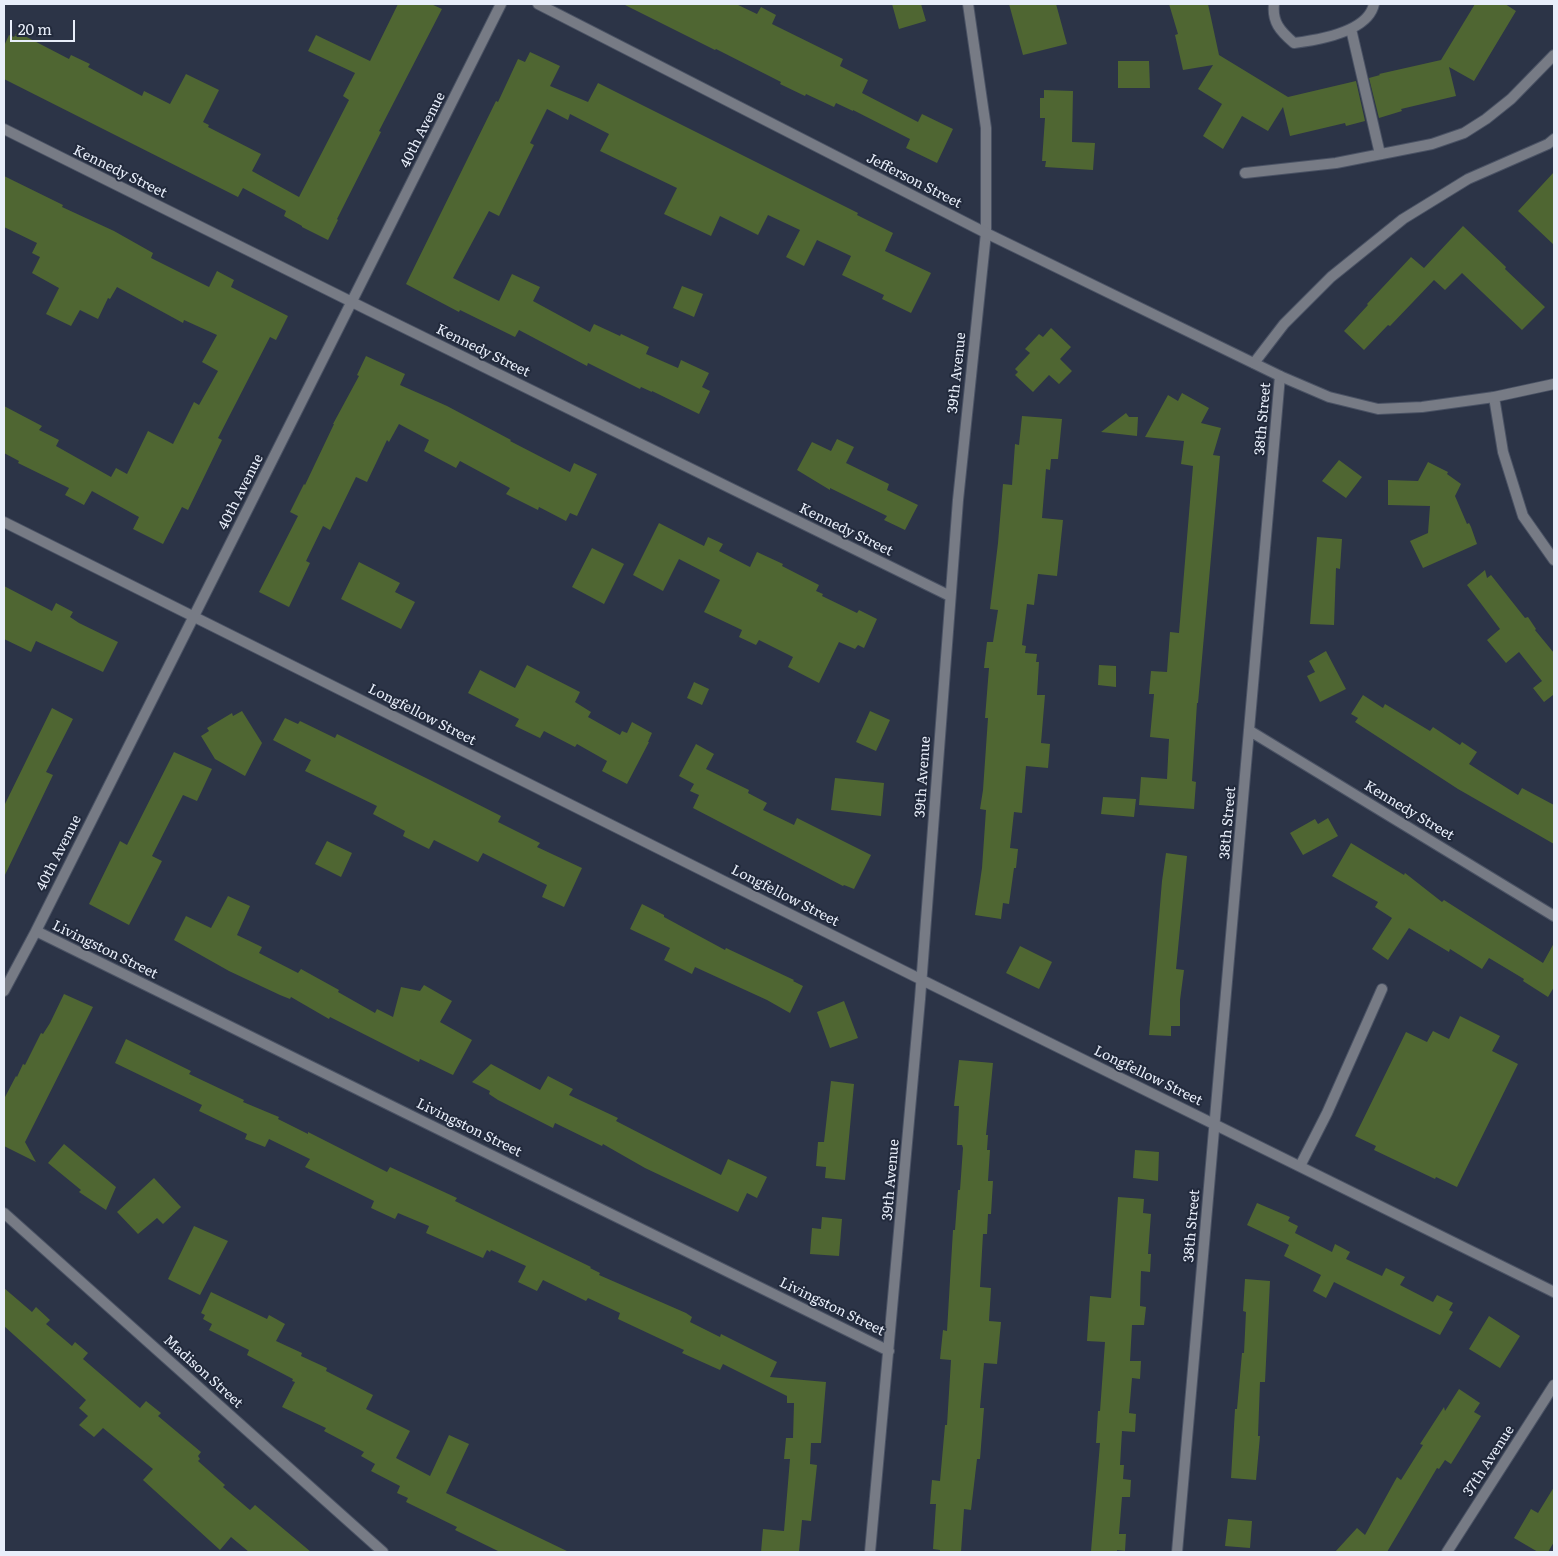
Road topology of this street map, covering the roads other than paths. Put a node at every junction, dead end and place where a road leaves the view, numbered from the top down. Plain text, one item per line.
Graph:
1 (501, 4) edge
2 (538, 4) edge
3 (968, 4) edge
4 (1274, 4) edge
5 (1374, 4) edge
6 (1351, 29) junction
7 (1554, 55) edge
8 (4, 129) edge
9 (1554, 139) edge
10 (1380, 154) junction
11 (1245, 173) dead end
12 (986, 234) junction
13 (352, 302) junction
14 (1254, 363) junction
15 (1280, 376) junction
16 (1554, 384) edge
17 (1494, 397) junction
18 (4, 522) edge
19 (1554, 560) edge
20 (950, 596) junction
21 (193, 616) junction
22 (1250, 731) junction
23 (1554, 916) edge
24 (36, 931) junction
25 (922, 980) junction
26 (1382, 989) dead end
27 (4, 991) edge
28 (1215, 1124) junction
29 (1300, 1166) junction
30 (4, 1212) edge
31 (1554, 1292) edge
32 (889, 1351) junction
33 (1554, 1385) edge
34 (384, 1552) edge
35 (870, 1552) edge
36 (1177, 1552) edge
37 (1447, 1552) edge

1 - 13 street, 40th Avenue
2 - 12 street, Jefferson Street
3 - 12 street, 39th Avenue
4 - 6 street
5 - 6 street
6 - 10 street
7 - 10 street
8 - 13 street, Kennedy Street
9 - 14 street
10 - 11 street
12 - 14 street, Jefferson Street
12 - 20 street, 39th Avenue
13 - 20 street, Kennedy Street
13 - 21 street, 40th Avenue
14 - 15 street, Jefferson Street
15 - 17 street, 38th Street
15 - 22 street, 38th Street
16 - 17 street, 38th Street
17 - 19 street
18 - 21 street, Longfellow Street
20 - 25 street, 39th Avenue
21 - 24 street, 40th Avenue
21 - 25 street, Longfellow Street
22 - 23 street, Kennedy Street
22 - 28 street, 38th Street
24 - 27 street, 40th Avenue
24 - 32 street, Livingston Street
25 - 28 street, Longfellow Street
25 - 32 street, 39th Avenue
26 - 29 street
28 - 29 street, Longfellow Street
28 - 36 street, 38th Street
29 - 31 street, Longfellow Street
30 - 34 street, Madison Street
32 - 35 street, 39th Avenue
33 - 37 street, 37th Avenue

